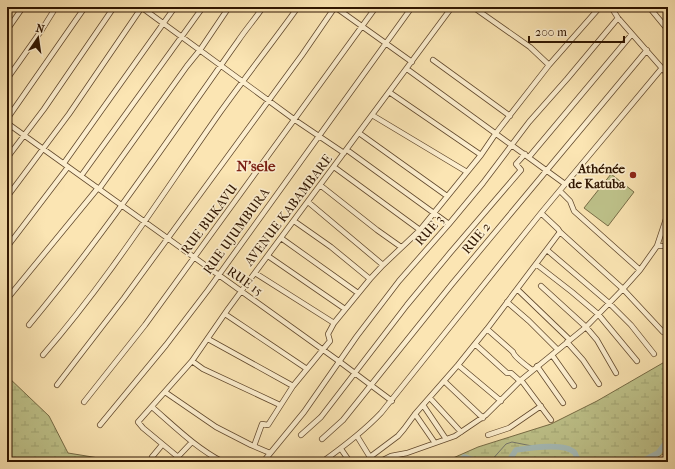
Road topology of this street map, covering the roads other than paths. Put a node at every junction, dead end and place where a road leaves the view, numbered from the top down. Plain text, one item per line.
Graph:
1 (23, 7) edge
2 (56, 7) edge
3 (86, 7) edge
4 (114, 7) edge
5 (142, 7) edge
6 (175, 7) edge
7 (203, 7) edge
8 (229, 7) edge
9 (263, 7) edge
10 (298, 7) edge
11 (335, 7) edge
12 (376, 7) edge
13 (412, 7) edge
14 (452, 7) edge
15 (473, 7) edge
16 (600, 7) edge
17 (610, 7) edge
18 (649, 7) edge
19 (618, 18) junction
20 (162, 24) junction
21 (362, 26) junction
22 (7, 30) edge
23 (668, 30) edge
24 (632, 34) junction
25 (181, 37) junction
26 (386, 44) junction
27 (200, 50) junction
28 (646, 50) junction
29 (433, 60) dead end
30 (412, 62) junction
31 (549, 65) junction
32 (221, 66) junction
33 (662, 68) junction
34 (407, 69) junction
35 (668, 75) edge
36 (7, 79) edge
37 (243, 82) junction
38 (389, 92) junction
39 (268, 100) junction
40 (372, 115) junction
41 (510, 116) junction
42 (295, 120) junction
43 (7, 121) edge
44 (359, 133) junction
45 (496, 133) junction
46 (24, 134) junction
47 (319, 136) junction
48 (512, 145) junction
49 (44, 149) junction
50 (345, 152) junction
51 (481, 155) junction
52 (527, 155) junction
53 (7, 158) edge
54 (64, 163) junction
55 (68, 167) junction
56 (334, 167) junction
57 (547, 170) junction
58 (467, 172) junction
59 (81, 176) junction
60 (565, 184) junction
61 (320, 185) junction
62 (99, 189) junction
63 (560, 191) junction
64 (447, 196) junction
65 (7, 197) edge
66 (308, 202) junction
67 (122, 204) junction
68 (433, 213) junction
69 (541, 213) junction
70 (668, 213) edge
71 (294, 221) junction
72 (145, 222) junction
73 (449, 224) junction
74 (420, 230) junction
75 (560, 232) junction
76 (168, 238) junction
77 (281, 238) junction
78 (657, 246) junction
79 (668, 246) edge
80 (7, 247) edge
81 (401, 247) junction
82 (547, 250) junction
83 (268, 256) junction
84 (194, 257) junction
85 (536, 264) junction
86 (383, 265) junction
87 (640, 270) junction
88 (255, 273) junction
89 (218, 275) junction
90 (370, 279) junction
91 (541, 286) dead end
92 (517, 288) junction
93 (623, 289) junction
94 (242, 292) junction
95 (358, 293) junction
96 (7, 299) edge
97 (508, 302) junction
98 (609, 302) junction
99 (345, 309) junction
100 (225, 314) junction
101 (598, 314) junction
102 (334, 324) junction
103 (29, 326) dead end
104 (586, 327) junction
105 (487, 329) junction
106 (663, 332) dead end
107 (208, 339) junction
108 (569, 341) junction
109 (475, 344) junction
110 (324, 350) junction
111 (558, 350) junction
112 (654, 354) dead end
113 (43, 355) dead end
114 (552, 355) junction
115 (192, 361) junction
116 (637, 361) dead end
117 (340, 362) junction
118 (458, 365) junction
119 (537, 366) junction
120 (307, 369) junction
121 (532, 370) junction
122 (354, 373) junction
123 (616, 373) dead end
124 (444, 381) junction
125 (520, 381) junction
126 (599, 384) dead end
127 (57, 385) dead end
128 (371, 385) junction
129 (293, 386) junction
130 (574, 386) dead end
131 (165, 392) junction
132 (430, 398) junction
133 (392, 401) junction
134 (501, 401) junction
135 (84, 402) dead end
136 (563, 403) dead end
137 (280, 405) junction
138 (423, 405) junction
139 (541, 406) junction
140 (152, 408) junction
141 (415, 414) junction
142 (483, 418) junction
143 (551, 420) dead end
144 (100, 425) dead end
145 (461, 432) junction
146 (301, 435) dead end
147 (488, 435) dead end
148 (357, 436) junction
149 (322, 439) dead end
150 (446, 439) junction
151 (192, 442) junction
152 (435, 443) junction
153 (162, 445) junction
154 (254, 446) junction
155 (341, 449) junction
156 (270, 453) junction
157 (152, 457) dead end
158 (178, 457) junction
159 (370, 457) junction
160 (173, 462) edge
161 (184, 462) edge
162 (223, 462) edge
163 (263, 462) edge
164 (323, 462) edge
165 (350, 462) edge
166 (373, 462) edge
167 (379, 462) edge

1 - 22 street
2 - 36 street
3 - 43 street
4 - 46 street
5 - 20 street
5 - 49 street
6 - 20 street
7 - 25 street
8 - 27 street
9 - 32 street
10 - 37 street
11 - 21 street
11 - 39 street
12 - 21 street, RUE BUKAVU
13 - 26 street, RUE UJUMBURA
14 - 30 street, AVENUE KABAMBARE
15 - 31 street
16 - 31 street
17 - 19 street
18 - 23 street
19 - 24 street
19 - 48 street, RUE 3
20 - 25 street
20 - 54 street
21 - 26 street
21 - 42 street, RUE BUKAVU
24 - 28 street
24 - 52 street
25 - 27 street
25 - 59 street
26 - 30 street
26 - 47 street, RUE UJUMBURA
27 - 32 street
27 - 62 street
28 - 33 street
28 - 57 street, RUE 2
29 - 41 street
30 - 34 street, AVENUE KABAMBARE
31 - 41 street
32 - 37 street
32 - 67 street
33 - 35 street
33 - 60 street
34 - 38 street, AVENUE KABAMBARE
34 - 45 street
37 - 39 street
37 - 72 street
38 - 40 street, AVENUE KABAMBARE
38 - 51 street
39 - 42 street
39 - 76 street
40 - 44 street, AVENUE KABAMBARE
40 - 58 street
41 - 45 street
42 - 47 street
42 - 84 street, RUE BUKAVU
43 - 46 street, RUE 15
44 - 50 street, AVENUE KABAMBARE
44 - 64 street
45 - 48 street
45 - 51 street
46 - 49 street, RUE 15
46 - 53 street
47 - 50 street
47 - 89 street, RUE UJUMBURA
48 - 52 street
48 - 73 street, RUE 3
49 - 54 street, RUE 15
49 - 65 street
50 - 56 street, AVENUE KABAMBARE
50 - 68 street
51 - 58 street
52 - 57 street
52 - 122 street
54 - 55 street, RUE 15
55 - 59 street, RUE 15
55 - 80 street
56 - 61 street, AVENUE KABAMBARE
56 - 74 street
57 - 60 street
57 - 128 street, RUE 2
58 - 64 street
59 - 62 street, RUE 15
60 - 63 street
61 - 66 street, AVENUE KABAMBARE
61 - 81 street
62 - 67 street, RUE 15
62 - 96 street
63 - 69 street
63 - 87 street
64 - 68 street
66 - 71 street, AVENUE KABAMBARE
66 - 86 street
67 - 72 street, RUE 15
67 - 103 street
68 - 73 street
68 - 74 street
69 - 75 street
69 - 133 street
70 - 78 street
71 - 77 street, AVENUE KABAMBARE
71 - 90 street
72 - 76 street, RUE 15
72 - 113 street
73 - 117 street, RUE 3
74 - 81 street
75 - 82 street
75 - 93 street
76 - 84 street, RUE 15
76 - 127 street
77 - 83 street, AVENUE KABAMBARE
77 - 95 street
78 - 79 street
78 - 87 street
81 - 86 street
82 - 85 street
82 - 98 street
83 - 88 street, AVENUE KABAMBARE
83 - 99 street
84 - 89 street, RUE 15
84 - 135 street, RUE BUKAVU
85 - 92 street
85 - 101 street
86 - 90 street
87 - 93 street
88 - 94 street, AVENUE KABAMBARE
88 - 102 street
89 - 94 street, RUE 15
89 - 144 street, RUE UJUMBURA
90 - 95 street
91 - 104 street
92 - 97 street
92 - 108 street
93 - 98 street
93 - 106 street
94 - 100 street, AVENUE KABAMBARE
94 - 110 street, RUE 15
95 - 99 street
97 - 105 street
97 - 111 street
98 - 101 street
98 - 112 street
99 - 102 street
100 - 107 street, AVENUE KABAMBARE
100 - 120 street
101 - 104 street
101 - 116 street
102 - 110 street
104 - 108 street
104 - 123 street
105 - 109 street
105 - 121 street
107 - 115 street, AVENUE KABAMBARE
107 - 129 street
108 - 111 street
108 - 126 street
109 - 118 street
109 - 125 street
110 - 117 street, RUE 15
110 - 120 street
111 - 114 street
114 - 119 street
114 - 130 street
115 - 131 street, AVENUE KABAMBARE
115 - 137 street
117 - 122 street, RUE 15
117 - 156 street, RUE 3
118 - 124 street
118 - 134 street
119 - 121 street
119 - 136 street
120 - 129 street
121 - 125 street
122 - 128 street, RUE 15
122 - 146 street
124 - 132 street
124 - 142 street
125 - 134 street
125 - 139 street
128 - 133 street, RUE 15
128 - 149 street, RUE 2
129 - 137 street
131 - 140 street, AVENUE KABAMBARE
131 - 154 street
132 - 138 street
132 - 145 street
133 - 148 street
134 - 142 street
137 - 154 street
138 - 141 street
138 - 150 street
139 - 143 street
139 - 147 street
140 - 151 street
140 - 153 street, AVENUE KABAMBARE
141 - 152 street
141 - 159 street
142 - 145 street
145 - 150 street
148 - 155 street
148 - 159 street
150 - 152 street
151 - 158 street
151 - 162 street
152 - 167 street
153 - 157 street
153 - 158 street
154 - 156 street
155 - 164 street
155 - 165 street
156 - 163 street, RUE 3
158 - 160 street
158 - 161 street
159 - 166 street

